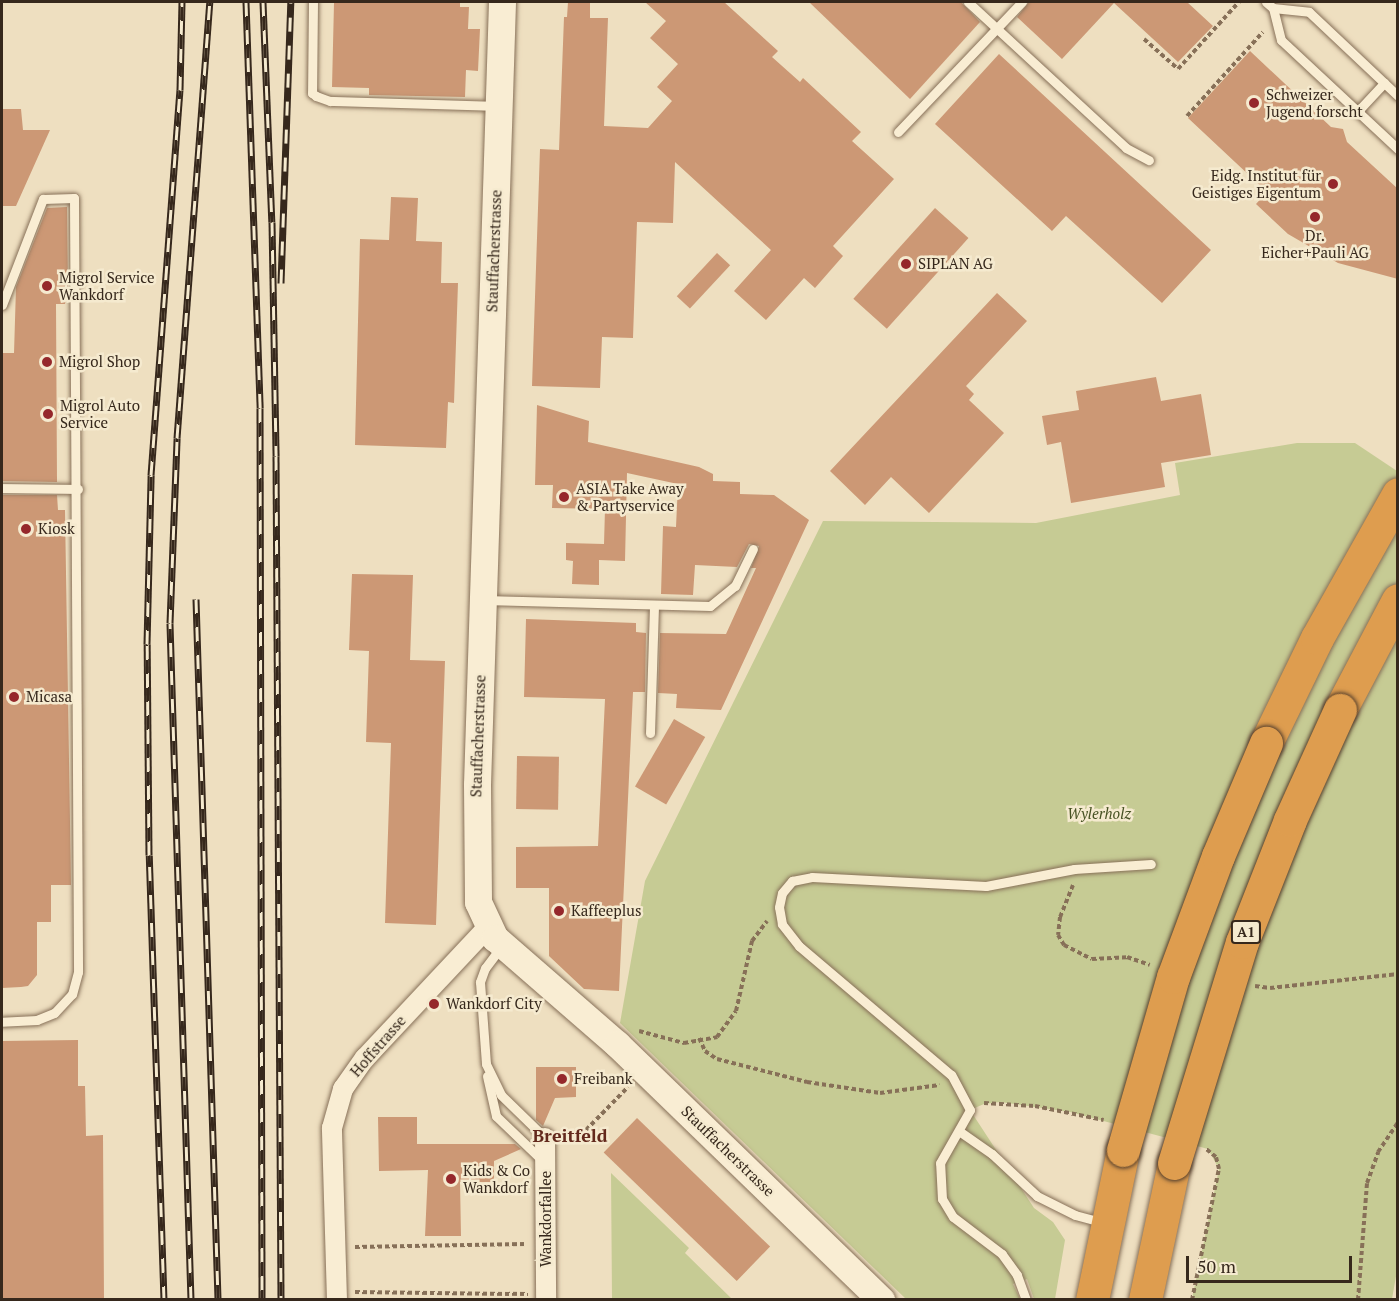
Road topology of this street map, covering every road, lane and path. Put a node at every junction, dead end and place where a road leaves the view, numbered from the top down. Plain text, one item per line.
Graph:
1 (313, 2) edge
2 (502, 2) edge
3 (968, 2) edge
4 (1022, 2) edge
5 (1239, 2) edge
6 (1272, 9) edge
7 (996, 28) junction
8 (1144, 39) dead end
9 (1384, 83) junction
10 (1398, 96) edge
11 (499, 106) junction
12 (1357, 112) junction
13 (1186, 116) dead end
14 (898, 132) dead end
15 (1398, 149) edge
16 (1149, 160) dead end
17 (65, 295) dead end
18 (76, 295) junction
19 (16, 297) dead end
20 (2, 304) edge
21 (2, 488) edge
22 (78, 489) junction
23 (1398, 494) edge
24 (753, 549) dead end
25 (483, 600) junction
26 (1398, 600) edge
27 (654, 605) junction
28 (650, 733) dead end
29 (1151, 864) dead end
30 (1074, 869) junction
31 (779, 907) junction
32 (495, 937) junction
33 (1112, 957) dead end
34 (1398, 974) edge
35 (1270, 988) dead end
36 (2, 1022) edge
37 (630, 1029) dead end
38 (699, 1038) junction
39 (486, 1064) junction
40 (644, 1070) junction
41 (951, 1075) junction
42 (1398, 1122) edge
43 (959, 1131) junction
44 (545, 1138) junction
45 (545, 1162) junction
46 (1107, 1223) junction
47 (546, 1244) junction
48 (336, 1247) junction
49 (337, 1296) edge
50 (546, 1297) edge
51 (881, 1299) edge
52 (1026, 1299) edge
53 (1092, 1299) edge
54 (1145, 1299) edge
55 (1358, 1299) edge

1 - 11 lane
2 - 11 street, Stauffacherstrasse
3 - 7 lane
4 - 7 lane
5 - 8 path
6 - 9 lane
6 - 12 lane
6 - 13 path
7 - 14 lane
7 - 16 lane
9 - 10 lane
9 - 12 lane
11 - 25 street, Stauffacherstrasse
12 - 15 lane
17 - 18 lane
18 - 20 lane
18 - 22 lane
19 - 20 lane
21 - 22 lane
22 - 36 lane
23 - 46 highway, bridge
24 - 27 lane
25 - 27 lane
25 - 32 street, Stauffacherstrasse
26 - 54 highway, A1, bridge
27 - 28 lane
29 - 30 lane
30 - 31 lane
30 - 33 path
31 - 38 path
31 - 41 lane
32 - 39 lane
32 - 40 street, Stauffacherstrasse
32 - 48 street, Hoffstrasse
34 - 35 path
37 - 38 path
38 - 41 path
39 - 44 lane
39 - 45 lane
40 - 44 path
40 - 51 street, Stauffacherstrasse
41 - 43 lane
42 - 55 path
43 - 46 lane
43 - 52 lane
44 - 45 street, Wankdorfallee
45 - 47 street, Wankdorfallee
46 - 53 highway
47 - 48 path
47 - 50 street, Wankdorfallee
48 - 49 street, Hoffstrasse
49 - 50 path

